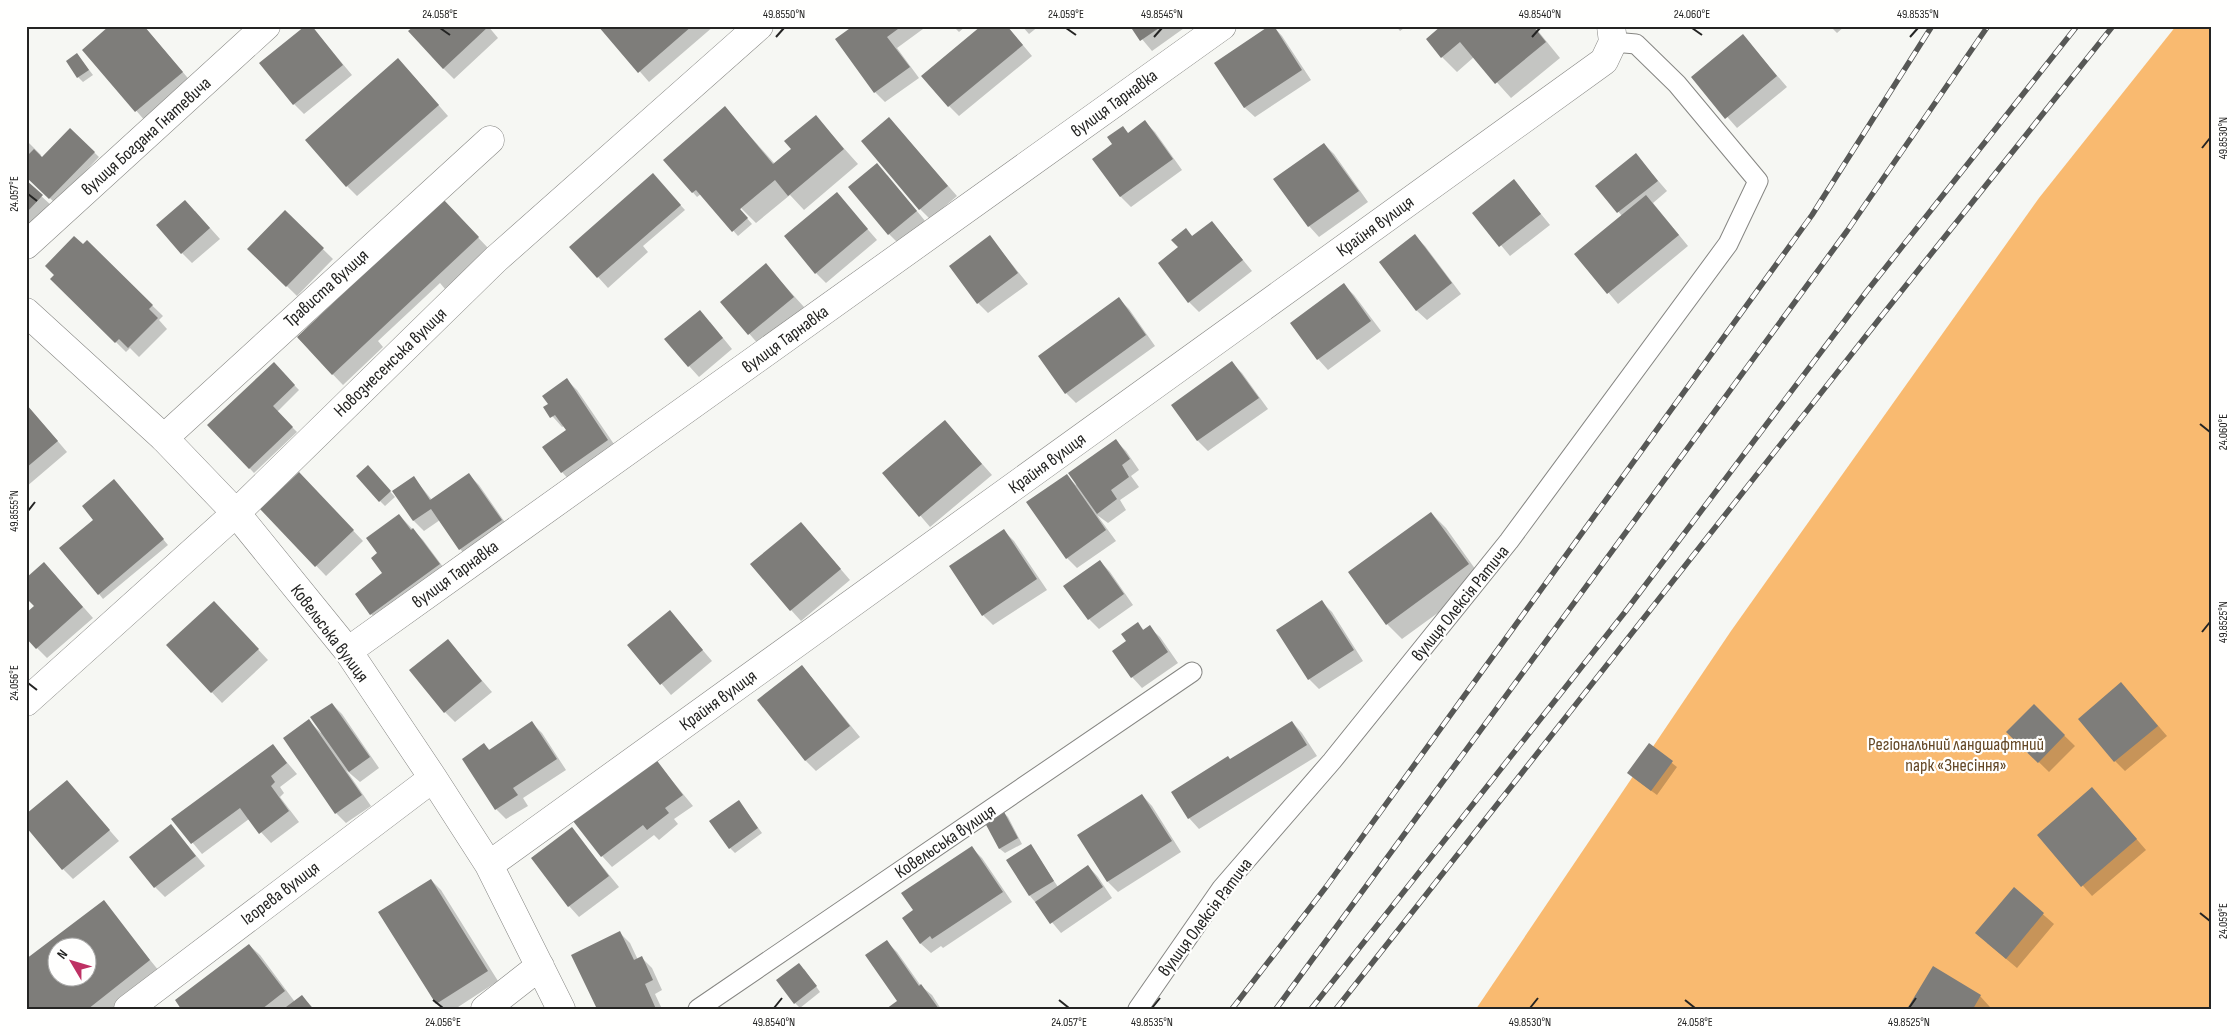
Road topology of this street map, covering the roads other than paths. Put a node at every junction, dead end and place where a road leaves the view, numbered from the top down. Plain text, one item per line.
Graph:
1 (266, 26) edge
2 (759, 26) edge
3 (1222, 26) edge
4 (1609, 43) edge
5 (490, 140) dead end
6 (26, 245) edge
7 (26, 312) edge
8 (164, 438) junction
9 (236, 513) junction
10 (348, 651) junction
11 (1192, 672) dead end
12 (26, 702) edge
13 (433, 778) junction
14 (489, 865) junction
15 (540, 966) junction
16 (128, 1009) edge
17 (485, 1009) edge
18 (561, 1009) edge
19 (698, 1009) edge
20 (1138, 1009) edge

1 - 6 street, вулиця Богдана Гнатевича
2 - 9 street, Новознесенська вулиця
3 - 10 street, вулиця Тарнавка
4 - 14 street, Крайня вулиця
4 - 20 lane, вулиця Олексія Ратича
5 - 8 street, Трависта вулиця
7 - 8 street, Ковельська вулиця
8 - 9 street, Ковельська вулиця
9 - 10 street, Ковельська вулиця
9 - 12 street, Новознесенська вулиця
10 - 13 street, Ковельська вулиця
11 - 19 lane, Ковельська вулиця
13 - 14 street, Ковельська вулиця
13 - 16 street, Ігорева вулиця
14 - 15 street, Ковельська вулиця
15 - 17 street
15 - 18 street, Ковельська вулиця

